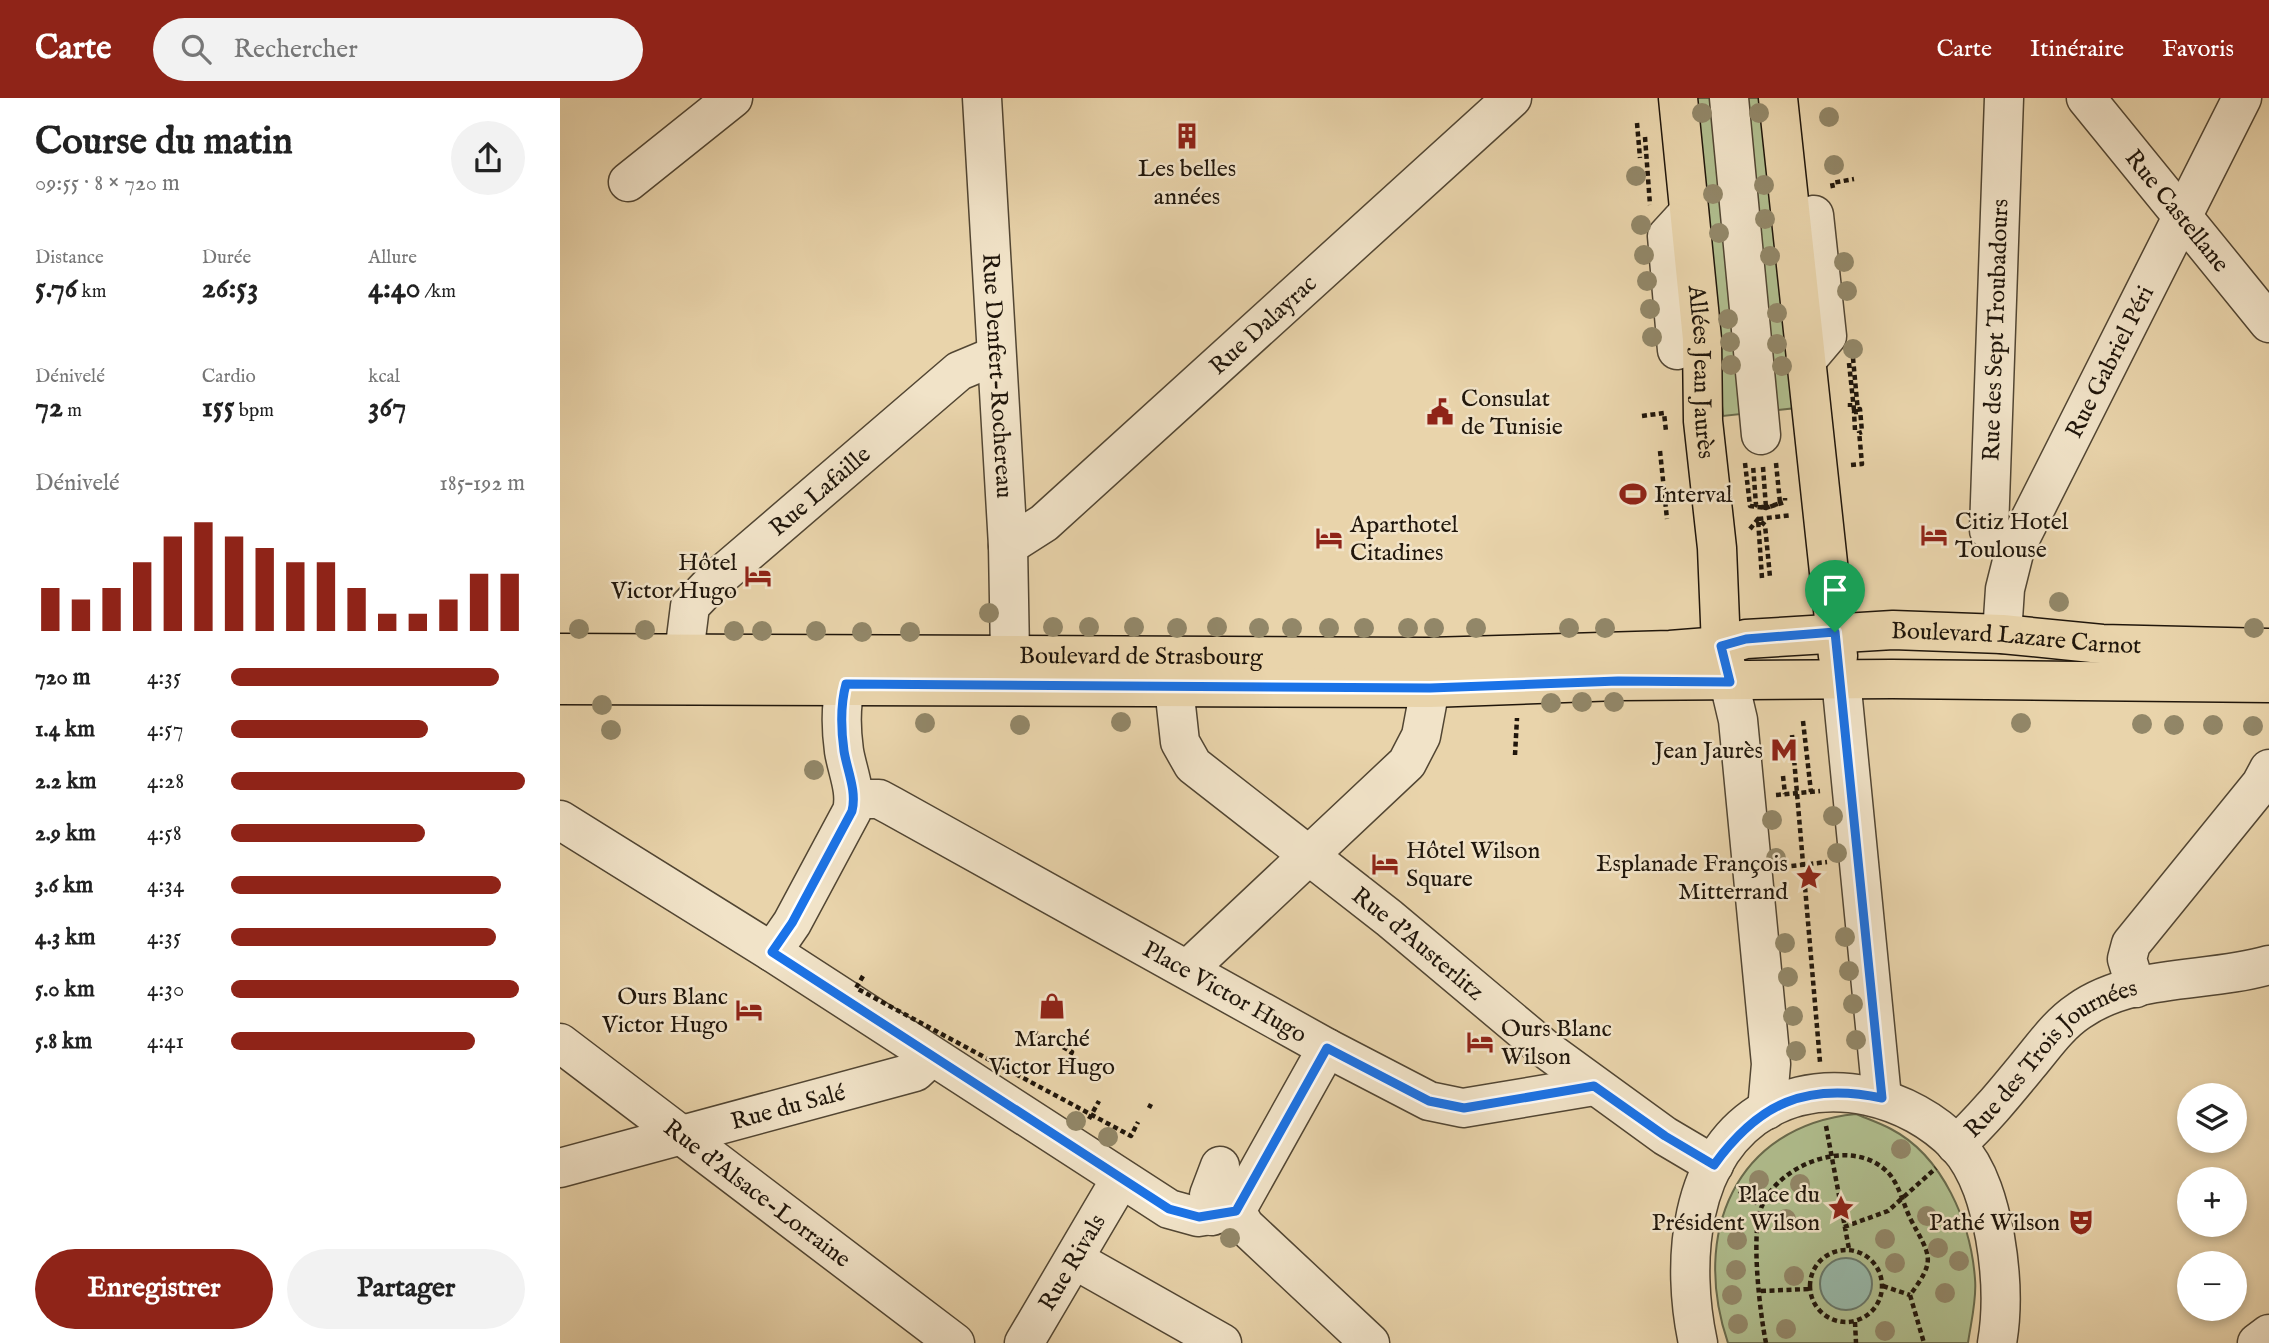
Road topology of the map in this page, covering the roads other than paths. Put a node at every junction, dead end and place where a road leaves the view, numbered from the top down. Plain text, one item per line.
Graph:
1 (733, 98) edge
2 (982, 98) edge
3 (1512, 98) edge
4 (1678, 98) edge
5 (1729, 98) edge
6 (1778, 98) edge
7 (2004, 98) edge
8 (2086, 98) edge
9 (2242, 98) edge
10 (628, 182) dead end
11 (1824, 203) road end
12 (1689, 212) junction
13 (2183, 214) junction
14 (2269, 323) edge
15 (1677, 350) dead end
16 (995, 356) junction
17 (1805, 362) junction
18 (1758, 448) road end
19 (1008, 546) junction
20 (2015, 549) junction
21 (1835, 632) junction
22 (2002, 634) junction
23 (685, 638) junction
24 (2269, 648) edge
25 (560, 653) edge
26 (1010, 654) junction
27 (1725, 664) junction
28 (1841, 679) junction
29 (2269, 683) edge
30 (846, 684) junction
31 (560, 685) edge
32 (1174, 687) junction
33 (1430, 688) junction
34 (2269, 769) edge
35 (855, 799) junction
36 (560, 820) edge
37 (1307, 856) junction
38 (792, 956) junction
39 (2269, 965) edge
40 (1188, 969) junction
41 (2136, 988) junction
42 (560, 1043) edge
43 (1306, 1043) junction
44 (931, 1057) junction
45 (1594, 1086) junction
46 (1882, 1098) junction
47 (1767, 1110) junction
48 (681, 1135) junction
49 (1956, 1145) junction
50 (1714, 1165) junction
51 (1220, 1166) dead end
52 (560, 1168) edge
53 (1120, 1180) junction
54 (1224, 1213) junction
55 (1075, 1260) junction
56 (2269, 1334) edge
57 (955, 1343) edge
58 (1024, 1343) edge
59 (1222, 1343) edge
60 (1370, 1343) edge
61 (1698, 1343) edge
62 (1997, 1343) edge
63 (2257, 1343) edge

1 - 10 street
2 - 16 street, Rue Denfert-Rochereau
3 - 19 street, Rue Dalayrac
4 - 12 main road, Allées Jean Jaurès
5 - 18 street, Allées Jean Jaurès
6 - 17 main road
7 - 20 street, Rue des Sept Troubadours
8 - 13 street, Rue Castellane
9 - 13 street, Rue Gabriel Péri
11 - 17 street
12 - 15 street
12 - 27 main road, Allées Jean Jaurès
13 - 14 street, Rue Castellane
13 - 20 street, Rue Gabriel Péri
16 - 19 street, Rue Denfert-Rochereau
16 - 23 street, Rue Lafaille
17 - 21 main road
19 - 26 street, Rue Denfert-Rochereau
20 - 22 street, Rue Gabriel Péri
21 - 22 main road, Boulevard Lazare Carnot
21 - 27 main road, Boulevard Lazare Carnot
21 - 28 main road
22 - 24 main road, Boulevard Lazare Carnot
23 - 25 main road, Boulevard de Strasbourg
23 - 26 main road, Boulevard de Strasbourg
26 - 27 main road, Boulevard de Strasbourg
27 - 28 main road, Boulevard Lazare Carnot
27 - 33 main road, Boulevard de Strasbourg
27 - 47 street
28 - 29 main road, Boulevard Lazare Carnot
28 - 46 street
30 - 31 main road, Boulevard de Strasbourg
30 - 32 main road, Boulevard de Strasbourg
30 - 35 street
32 - 33 main road, Boulevard de Strasbourg
32 - 37 street, Rue d'Austerlitz
33 - 37 street
34 - 41 street, Rue des Trois Journées
35 - 38 street
35 - 40 street, Place Victor Hugo
36 - 38 street
37 - 40 street
37 - 45 street, Rue d'Austerlitz
38 - 44 street
39 - 41 street
40 - 43 street, Place Victor Hugo
41 - 49 street, Rue des Trois Journées
42 - 48 street, Rue d'Alsace-Lorraine
43 - 45 street
43 - 54 street, Place Victor Hugo
44 - 48 street, Rue du Salé
44 - 53 street
45 - 50 street, Rue d'Austerlitz
46 - 47 street
46 - 49 street
47 - 50 street
48 - 52 street, Rue du Salé
48 - 57 street, Rue d'Alsace-Lorraine
49 - 62 street
50 - 61 street
51 - 54 street
53 - 54 street
53 - 55 street, Rue Rivals
54 - 60 street
55 - 58 street, Rue Rivals
55 - 59 street
56 - 63 street

